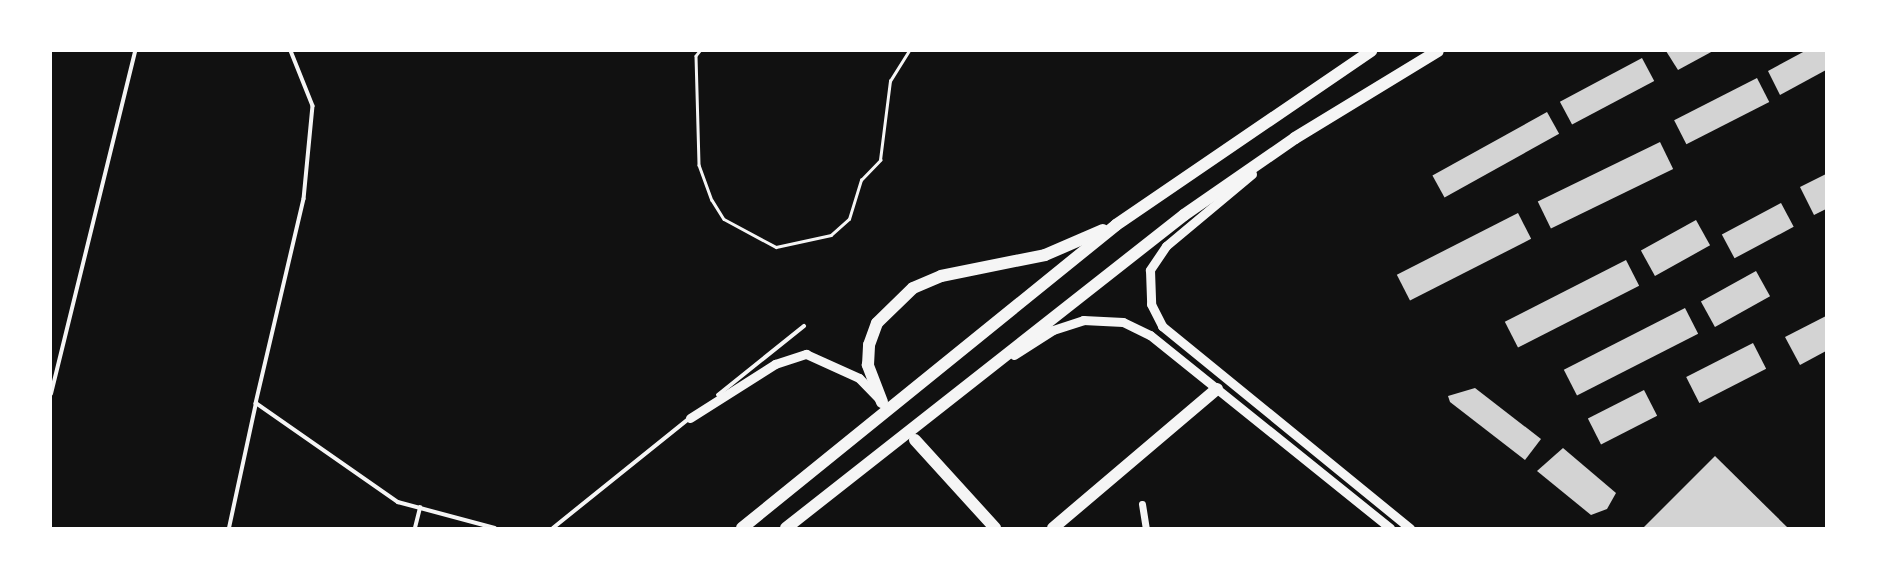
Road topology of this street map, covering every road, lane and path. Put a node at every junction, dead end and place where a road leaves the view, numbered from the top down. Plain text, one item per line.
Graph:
1 (135, 51) edge
2 (291, 51) edge
3 (700, 51) edge
4 (909, 51) edge
5 (1371, 51) edge
6 (1438, 51) edge
7 (1295, 138) junction
8 (1116, 225) junction
9 (804, 326) dead end
10 (1217, 388) junction
11 (51, 394) edge
12 (882, 402) joint
13 (256, 403) junction
14 (936, 407) junction
15 (690, 418) junction
16 (915, 440) dead end
17 (1142, 504) dead end
18 (420, 508) junction
19 (984, 522) edge
20 (229, 528) edge
21 (415, 528) edge
22 (495, 528) edge
23 (552, 528) edge
24 (742, 528) edge
25 (786, 528) edge
26 (995, 528) edge
27 (1053, 528) edge
28 (1146, 528) edge
29 (1390, 528) edge
30 (1410, 528) edge

1 - 11 lane
2 - 13 lane
3 - 4 path
5 - 8 highway
6 - 7 highway
7 - 14 highway
7 - 30 street
8 - 12 highway
8 - 24 highway
9 - 15 lane
10 - 14 street
10 - 27 highway
10 - 29 street
12 - 15 street
13 - 18 lane
13 - 20 lane
14 - 25 highway
15 - 23 lane
16 - 19 highway
17 - 28 street
18 - 21 lane
18 - 22 lane
19 - 26 highway

